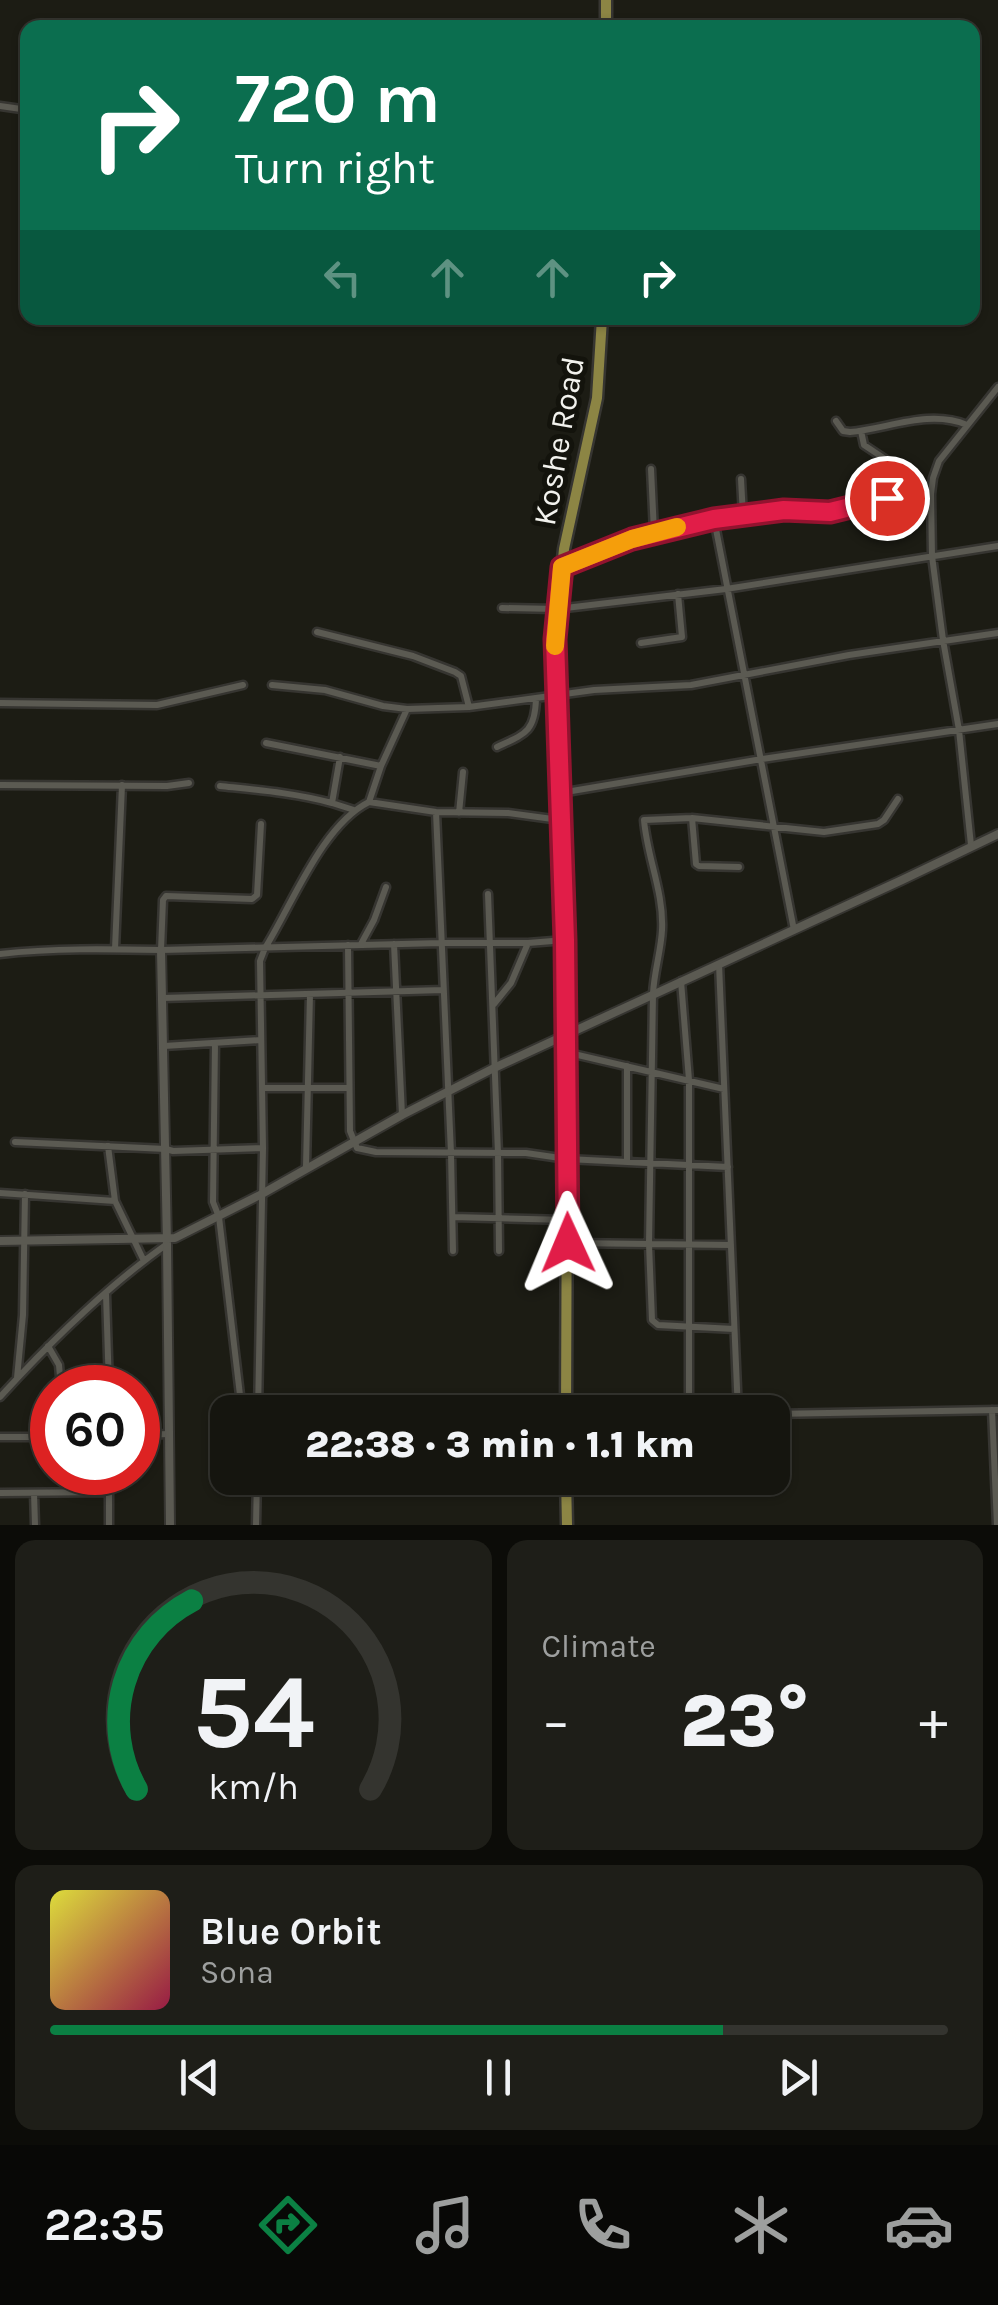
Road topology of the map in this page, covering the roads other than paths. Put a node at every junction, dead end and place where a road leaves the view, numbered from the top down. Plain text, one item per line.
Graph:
1 (601, 325) edge
2 (998, 387) edge
3 (836, 421) dead end
4 (966, 424) junction
5 (861, 431) junction
6 (652, 469) dead end
7 (741, 479) dead end
8 (932, 494) junction
9 (887, 498) junction
10 (743, 516) junction
11 (714, 519) junction
12 (654, 532) junction
13 (998, 546) edge
14 (932, 556) junction
15 (562, 567) junction
16 (726, 589) junction
17 (678, 594) junction
18 (502, 608) dead end
19 (557, 609) junction
20 (317, 632) dead end
21 (998, 633) edge
22 (943, 640) junction
23 (641, 643) dead end
24 (744, 674) junction
25 (272, 685) dead end
26 (243, 686) dead end
27 (556, 697) junction
28 (536, 699) junction
29 (0, 703) edge
30 (469, 707) junction
31 (407, 709) junction
32 (998, 724) edge
33 (959, 730) junction
34 (266, 743) dead end
35 (497, 747) dead end
36 (340, 757) junction
37 (762, 759) junction
38 (381, 766) junction
39 (464, 772) dead end
40 (189, 784) dead end
41 (0, 785) edge
42 (122, 786) junction
43 (220, 786) dead end
44 (559, 793) junction
45 (898, 800) dead end
46 (369, 802) junction
47 (332, 803) junction
48 (355, 810) junction
49 (436, 812) junction
50 (458, 813) junction
51 (692, 818) junction
52 (560, 820) junction
53 (261, 824) dead end
54 (773, 827) junction
55 (998, 834) edge
56 (971, 846) junction
57 (739, 867) dead end
58 (386, 888) dead end
59 (488, 894) dead end
60 (794, 930) junction
61 (565, 940) junction
62 (491, 942) junction
63 (441, 943) junction
64 (528, 943) junction
65 (394, 944) junction
66 (348, 945) junction
67 (361, 946) junction
68 (265, 948) junction
69 (115, 949) junction
70 (161, 950) junction
71 (0, 954) edge
72 (719, 964) junction
73 (681, 981) junction
74 (443, 990) junction
75 (397, 992) junction
76 (350, 993) junction
77 (260, 994) junction
78 (310, 994) junction
79 (653, 994) junction
80 (163, 998) junction
81 (494, 1005) junction
82 (566, 1036) junction
83 (261, 1040) junction
84 (215, 1043) junction
85 (164, 1046) junction
86 (566, 1052) junction
87 (627, 1066) junction
88 (494, 1068) junction
89 (653, 1073) junction
90 (689, 1080) junction
91 (262, 1088) junction
92 (308, 1088) junction
93 (350, 1088) junction
94 (724, 1089) junction
95 (448, 1091) junction
96 (402, 1114) junction
97 (353, 1141) junction
98 (15, 1142) dead end
99 (108, 1146) junction
100 (263, 1148) junction
101 (166, 1149) junction
102 (213, 1150) junction
103 (451, 1154) junction
104 (498, 1154) junction
105 (568, 1159) junction
106 (628, 1162) junction
107 (651, 1163) junction
108 (688, 1166) junction
109 (306, 1167) junction
110 (728, 1167) junction
111 (0, 1194) edge
112 (25, 1194) junction
113 (260, 1195) junction
114 (115, 1201) junction
115 (220, 1217) junction
116 (453, 1217) junction
117 (500, 1218) junction
118 (567, 1220) junction
119 (134, 1240) junction
120 (0, 1241) edge
121 (24, 1241) junction
122 (167, 1241) junction
123 (568, 1243) junction
124 (649, 1244) junction
125 (690, 1244) junction
126 (731, 1245) junction
127 (452, 1250) dead end
128 (499, 1250) dead end
129 (144, 1260) junction
130 (106, 1292) junction
131 (690, 1327) junction
132 (734, 1329) junction
133 (48, 1346) junction
134 (60, 1365) edge
135 (108, 1365) edge
136 (17, 1379) junction
137 (240, 1395) edge
138 (258, 1395) edge
139 (566, 1395) edge
140 (689, 1395) edge
141 (737, 1395) edge
142 (0, 1398) edge
143 (995, 1410) edge
144 (790, 1414) edge
145 (160, 1434) edge
146 (169, 1434) junction
147 (0, 1436) edge
148 (30, 1436) edge
149 (0, 1493) edge
150 (30, 1493) edge
151 (34, 1495) edge
152 (109, 1495) edge
153 (257, 1495) edge
154 (566, 1495) edge
155 (35, 1525) edge
156 (109, 1525) edge
157 (170, 1525) edge
158 (256, 1525) edge
159 (566, 1525) edge
160 (997, 1525) edge

1 - 15 main road, Koshe Road
2 - 4 street
3 - 5 street
4 - 5 street
4 - 8 street
5 - 9 street
6 - 12 street
7 - 10 street
8 - 9 street
8 - 14 street
9 - 10 street
10 - 11 street
11 - 12 street
11 - 16 street
12 - 15 street
13 - 14 street
14 - 16 street
14 - 22 street
15 - 19 main road, Koshe Road
16 - 17 street
16 - 24 street
17 - 19 street
17 - 23 street
18 - 19 street
19 - 27 main road, Koshe Road
20 - 30 street
21 - 22 street
22 - 24 street
22 - 33 street
24 - 27 street
24 - 37 street
25 - 31 street
26 - 29 street
27 - 28 street
27 - 44 main road, Koshe Road
28 - 30 street
28 - 35 street
30 - 31 street
31 - 38 street
32 - 33 street
33 - 37 street
33 - 56 street
34 - 36 street
36 - 38 street
36 - 47 street
37 - 44 street
37 - 54 street
38 - 46 street
39 - 50 street
40 - 42 street
41 - 42 street
42 - 69 street
43 - 47 street
44 - 52 main road, Koshe Road
45 - 54 street
46 - 48 street
46 - 49 street
47 - 48 street
48 - 68 street
49 - 50 street
49 - 63 street
50 - 52 street
51 - 54 street
51 - 57 street
51 - 79 street
52 - 61 main road, Koshe Road
53 - 70 street
54 - 60 street
55 - 56 street
56 - 60 street
58 - 67 street
59 - 62 street
60 - 72 street
61 - 64 street
61 - 82 main road, Koshe Road
62 - 63 street
62 - 64 street
62 - 81 street
63 - 65 street
63 - 74 street
64 - 81 street
65 - 67 street
65 - 75 street
66 - 67 street
66 - 68 street
66 - 76 street
68 - 70 street
68 - 77 street
69 - 70 street
69 - 71 street
70 - 80 street
72 - 73 street
72 - 94 street
73 - 79 street
73 - 90 street
74 - 75 street
74 - 95 street
75 - 76 street
75 - 96 street
76 - 78 street
76 - 93 street
77 - 78 street
77 - 80 street
77 - 83 street
78 - 92 street
79 - 82 street
79 - 89 street
80 - 85 street
81 - 88 street
82 - 86 main road, Koshe Road
82 - 88 street
83 - 84 street
83 - 91 street
84 - 85 street
84 - 102 street
85 - 101 street
86 - 87 street
86 - 105 main road, Koshe Road
87 - 89 street
87 - 106 street
88 - 95 street
88 - 104 street
89 - 90 street
89 - 107 street
90 - 94 street
90 - 108 street
91 - 92 street
91 - 100 street
92 - 93 street
92 - 109 street
93 - 97 street
94 - 110 street
95 - 96 street
95 - 103 street
96 - 97 street
97 - 103 street
97 - 109 street
98 - 99 street
99 - 101 street
99 - 114 street
100 - 102 street
100 - 113 street
101 - 102 street
101 - 122 street
102 - 115 street
103 - 104 street
103 - 116 street
104 - 105 street
104 - 117 street
105 - 106 street
105 - 118 main road, Koshe Road
106 - 107 street
107 - 108 street
107 - 124 street
108 - 110 street
108 - 125 street
109 - 113 street
110 - 126 street
111 - 112 street
112 - 114 street
112 - 121 street
113 - 115 street
113 - 138 street
114 - 119 street
115 - 122 street
115 - 137 street
116 - 117 street
116 - 127 street
117 - 118 street
117 - 128 street
118 - 123 main road, Koshe Road
119 - 121 street
119 - 122 street
119 - 129 street
120 - 121 street
121 - 136 street
122 - 129 street
122 - 146 street
123 - 124 street
123 - 139 main road, Koshe Road
124 - 125 street
124 - 131 street
125 - 126 street
125 - 131 street
126 - 132 street
129 - 130 street
130 - 133 street
130 - 135 street
131 - 132 street
131 - 140 street
132 - 141 street
133 - 134 street
133 - 136 street
136 - 142 street
143 - 144 street
143 - 160 street
145 - 146 street
146 - 157 street
147 - 148 street
149 - 150 street
151 - 155 street
152 - 156 street
153 - 158 street
154 - 159 main road

